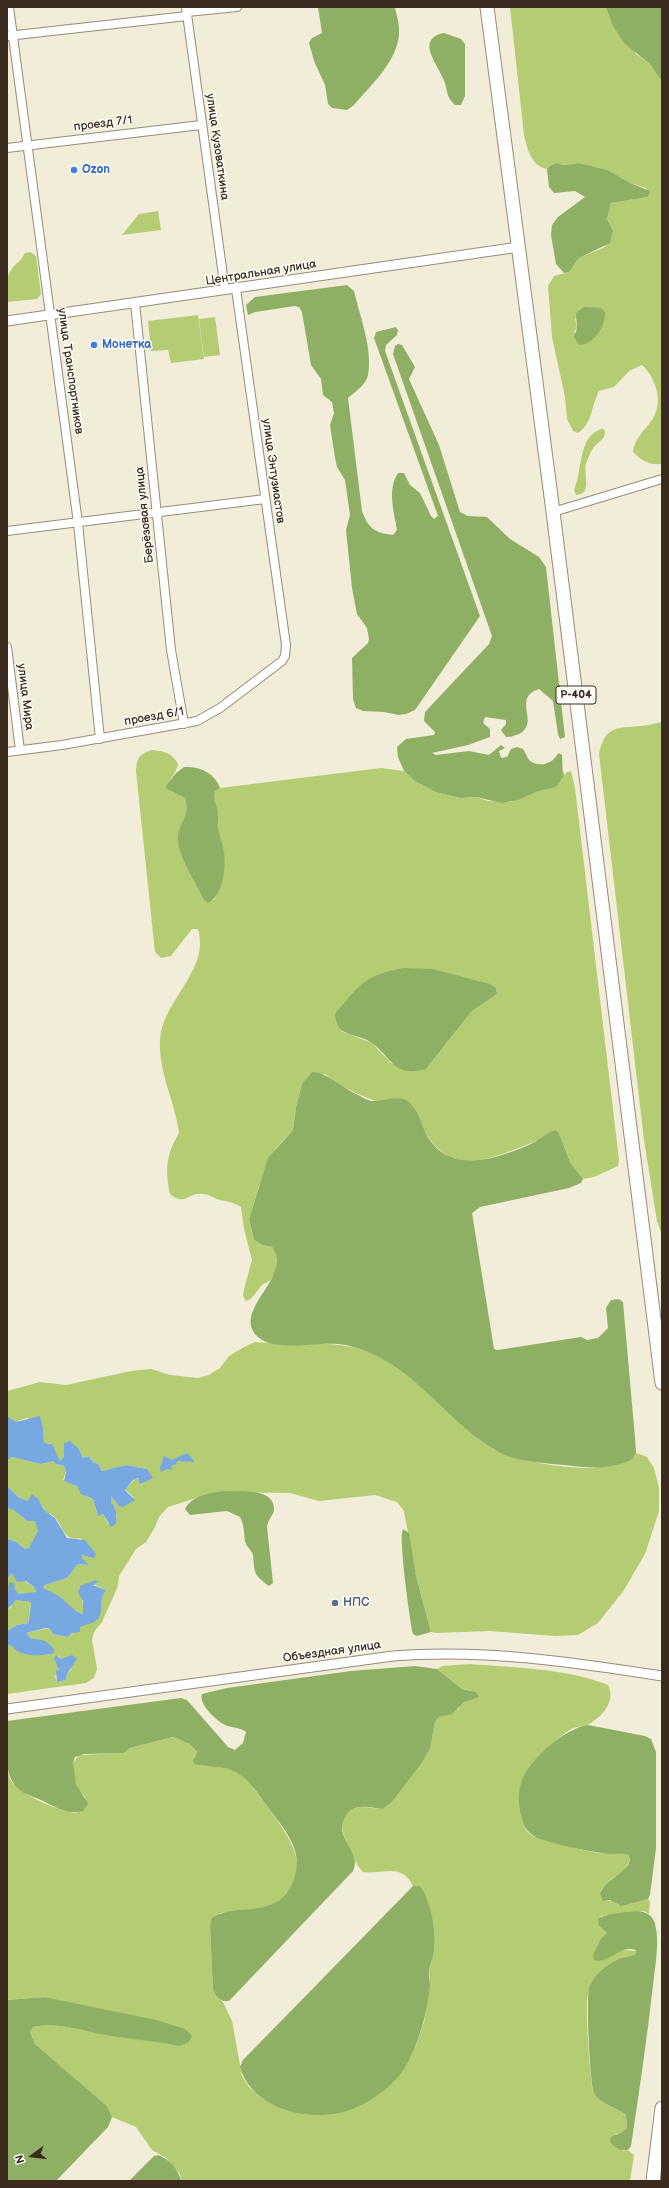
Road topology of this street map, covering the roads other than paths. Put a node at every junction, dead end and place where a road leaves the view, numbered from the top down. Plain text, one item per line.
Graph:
1 (10, 7) edge
2 (236, 7) edge
3 (487, 7) edge
4 (187, 12) edge
5 (10, 35) edge
6 (201, 125) junction
7 (27, 145) junction
8 (7, 148) edge
9 (519, 247) junction
10 (236, 289) junction
11 (225, 290) junction
12 (135, 304) junction
13 (50, 315) junction
14 (7, 321) edge
15 (662, 479) edge
16 (265, 499) junction
17 (156, 512) junction
18 (553, 512) junction
19 (78, 523) junction
20 (7, 531) edge
21 (7, 647) edge
22 (285, 656) joint
23 (184, 724) junction
24 (100, 739) junction
25 (20, 750) junction
26 (7, 752) edge
27 (662, 1383) edge
28 (662, 1676) edge
29 (7, 1709) edge
30 (662, 2108) edge
31 (653, 2181) edge

1 - 5 street, улица Транспортников
2 - 4 street
3 - 9 highway, Р-404
4 - 5 street
4 - 6 street, улица Кузоваткина
5 - 7 street, улица Транспортников
6 - 7 street, проезд 7/1
6 - 11 street, улица Кузоваткина
7 - 8 street, проезд 7/1
7 - 13 street, улица Транспортников
9 - 10 street, Центральная улица
9 - 18 highway, Р-404
10 - 11 street, Центральная улица
10 - 16 street, улица Энтузиастов
11 - 12 street, Центральная улица
12 - 13 street, Центральная улица
12 - 17 street, Берёзовая улица
13 - 14 street, Центральная улица
13 - 19 street, улица Транспортников
15 - 18 street
16 - 17 street
16 - 22 street, улица Энтузиастов
17 - 19 street
17 - 23 street, Берёзовая улица
18 - 27 highway, Р-404
19 - 20 street
19 - 24 street, улица Транспортников
21 - 25 street, улица Мира
22 - 23 street, проезд 6/1
23 - 24 street, проезд 6/1
24 - 25 street, проезд 6/1
25 - 26 street, проезд 6/1
28 - 29 street, Объездная улица
30 - 31 highway

